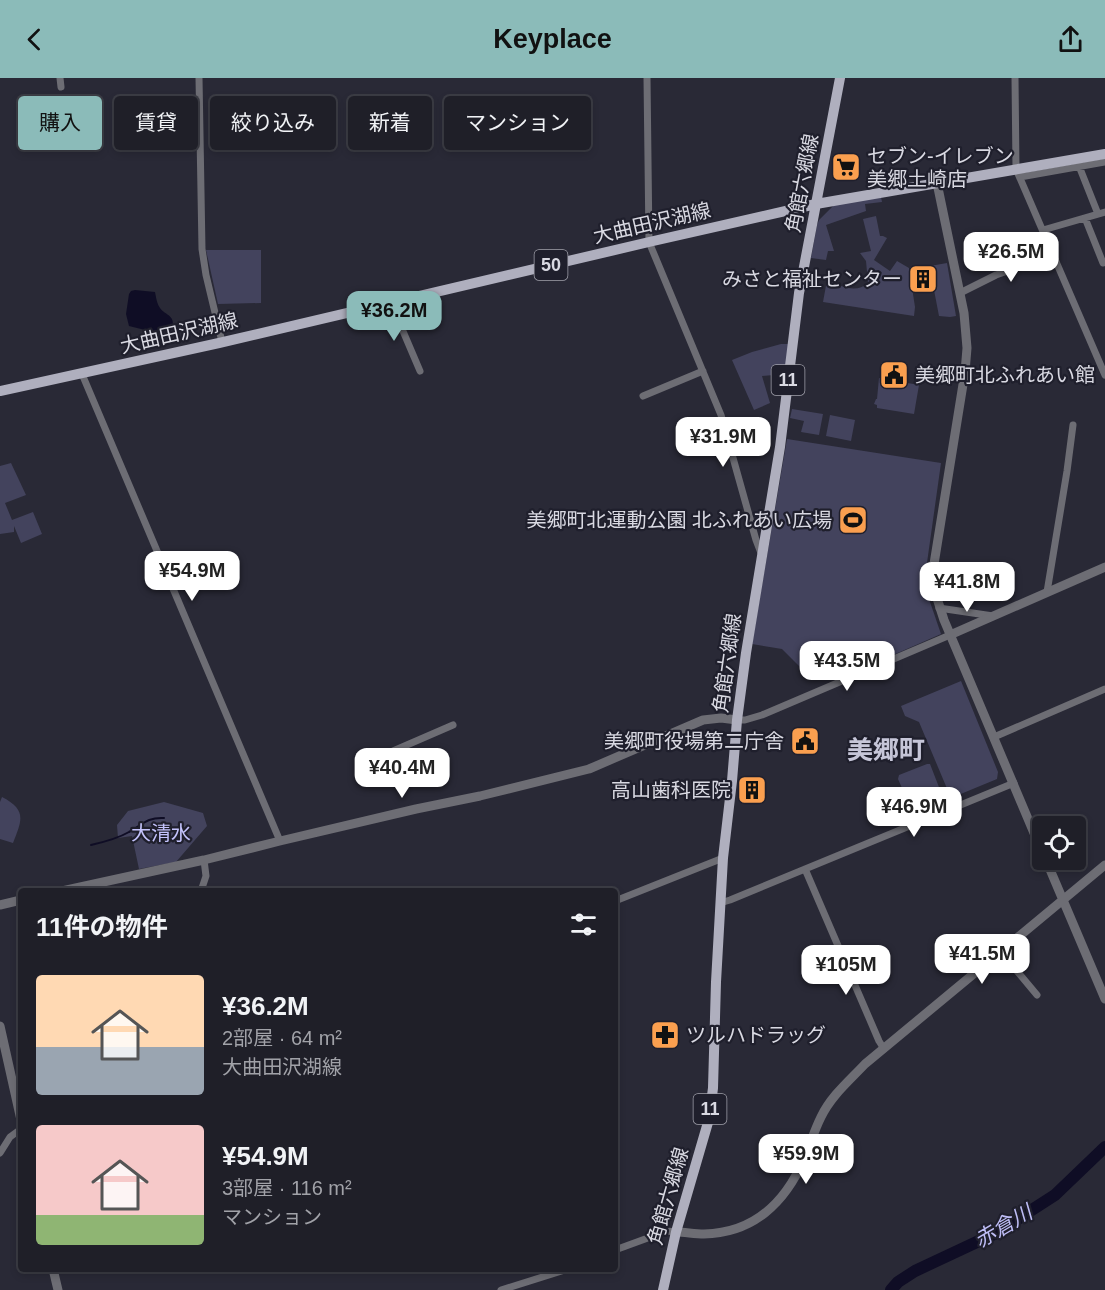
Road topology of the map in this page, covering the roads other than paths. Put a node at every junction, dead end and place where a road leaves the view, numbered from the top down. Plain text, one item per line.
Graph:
1 (60, 78) edge
2 (199, 78) edge
3 (647, 78) edge
4 (840, 78) edge
5 (1015, 78) edge
6 (61, 87) dead end
7 (1105, 154) edge
8 (1105, 162) edge
9 (1079, 166) junction
10 (1018, 173) junction
11 (937, 183) junction
12 (816, 204) junction
13 (1101, 213) edge
14 (1084, 218) junction
15 (1043, 230) junction
16 (649, 242) junction
17 (1054, 255) junction
18 (1103, 263) dead end
19 (960, 293) junction
20 (391, 303) junction
21 (222, 342) junction
22 (420, 371) dead end
23 (703, 371) junction
24 (82, 374) junction
25 (1105, 375) edge
26 (0, 391) edge
27 (643, 396) dead end
28 (1073, 425) dead end
29 (762, 557) junction
30 (1105, 567) edge
31 (1047, 592) junction
32 (939, 608) junction
33 (994, 616) junction
34 (950, 635) junction
35 (1105, 689) edge
36 (737, 720) junction
37 (453, 725) dead end
38 (994, 737) junction
39 (393, 751) dead end
40 (1014, 783) junction
41 (1032, 827) edge
42 (280, 840) junction
43 (723, 858) junction
44 (204, 860) junction
45 (1105, 865) edge
46 (805, 869) junction
47 (1050, 870) edge
48 (76, 888) edge
49 (202, 888) edge
50 (618, 900) edge
51 (1063, 900) junction
52 (18, 901) edge
53 (720, 903) junction
54 (0, 905) edge
55 (1001, 952) junction
56 (1037, 995) dead end
57 (1105, 999) edge
58 (0, 1026) edge
59 (884, 1049) junction
60 (18, 1107) edge
61 (18, 1131) edge
62 (0, 1153) edge
63 (676, 1232) junction
64 (618, 1249) edge
65 (54, 1272) edge
66 (558, 1272) edge
67 (58, 1290) edge
68 (501, 1290) edge
69 (663, 1290) edge

1 - 6 street
2 - 21 street
3 - 16 street
4 - 12 main road, 角館六郷線 / 11
5 - 10 street
7 - 10 main road, 大曲田沢湖線 / 50
8 - 9 street
9 - 10 street
9 - 13 street
10 - 11 main road, 大曲田沢湖線 / 50
10 - 15 street
11 - 12 main road, 大曲田沢湖線 / 50
11 - 19 street
12 - 16 main road, 大曲田沢湖線 / 50
12 - 29 main road, 角館六郷線 / 11
13 - 14 street
14 - 15 street
14 - 18 street
15 - 17 street
16 - 20 main road, 大曲田沢湖線 / 50
16 - 23 street
17 - 19 street
17 - 25 street
19 - 32 street
20 - 21 main road, 大曲田沢湖線 / 50
20 - 22 street
21 - 24 main road, 大曲田沢湖線 / 50
23 - 27 street
23 - 29 street
24 - 26 main road, 大曲田沢湖線 / 50
24 - 42 street
28 - 31 street
29 - 36 main road, 角館六郷線 / 11
30 - 31 street
31 - 33 street
32 - 33 street
32 - 34 street
33 - 34 street
34 - 36 street
34 - 38 street
35 - 38 street
36 - 42 street
36 - 43 main road, 角館六郷線 / 11
37 - 39 street
38 - 40 street
40 - 41 street
40 - 46 street
42 - 44 street
43 - 50 street
43 - 53 main road, 角館六郷線 / 11
44 - 48 street
44 - 49 street
45 - 51 street
46 - 53 street
46 - 59 street
47 - 51 street
51 - 55 street
51 - 57 street
52 - 54 street
53 - 63 main road, 角館六郷線 / 11
55 - 56 street
55 - 59 street
58 - 60 street
59 - 63 street
61 - 62 street
63 - 64 street
63 - 69 main road, 角館六郷線 / 11
65 - 67 street
66 - 68 street

